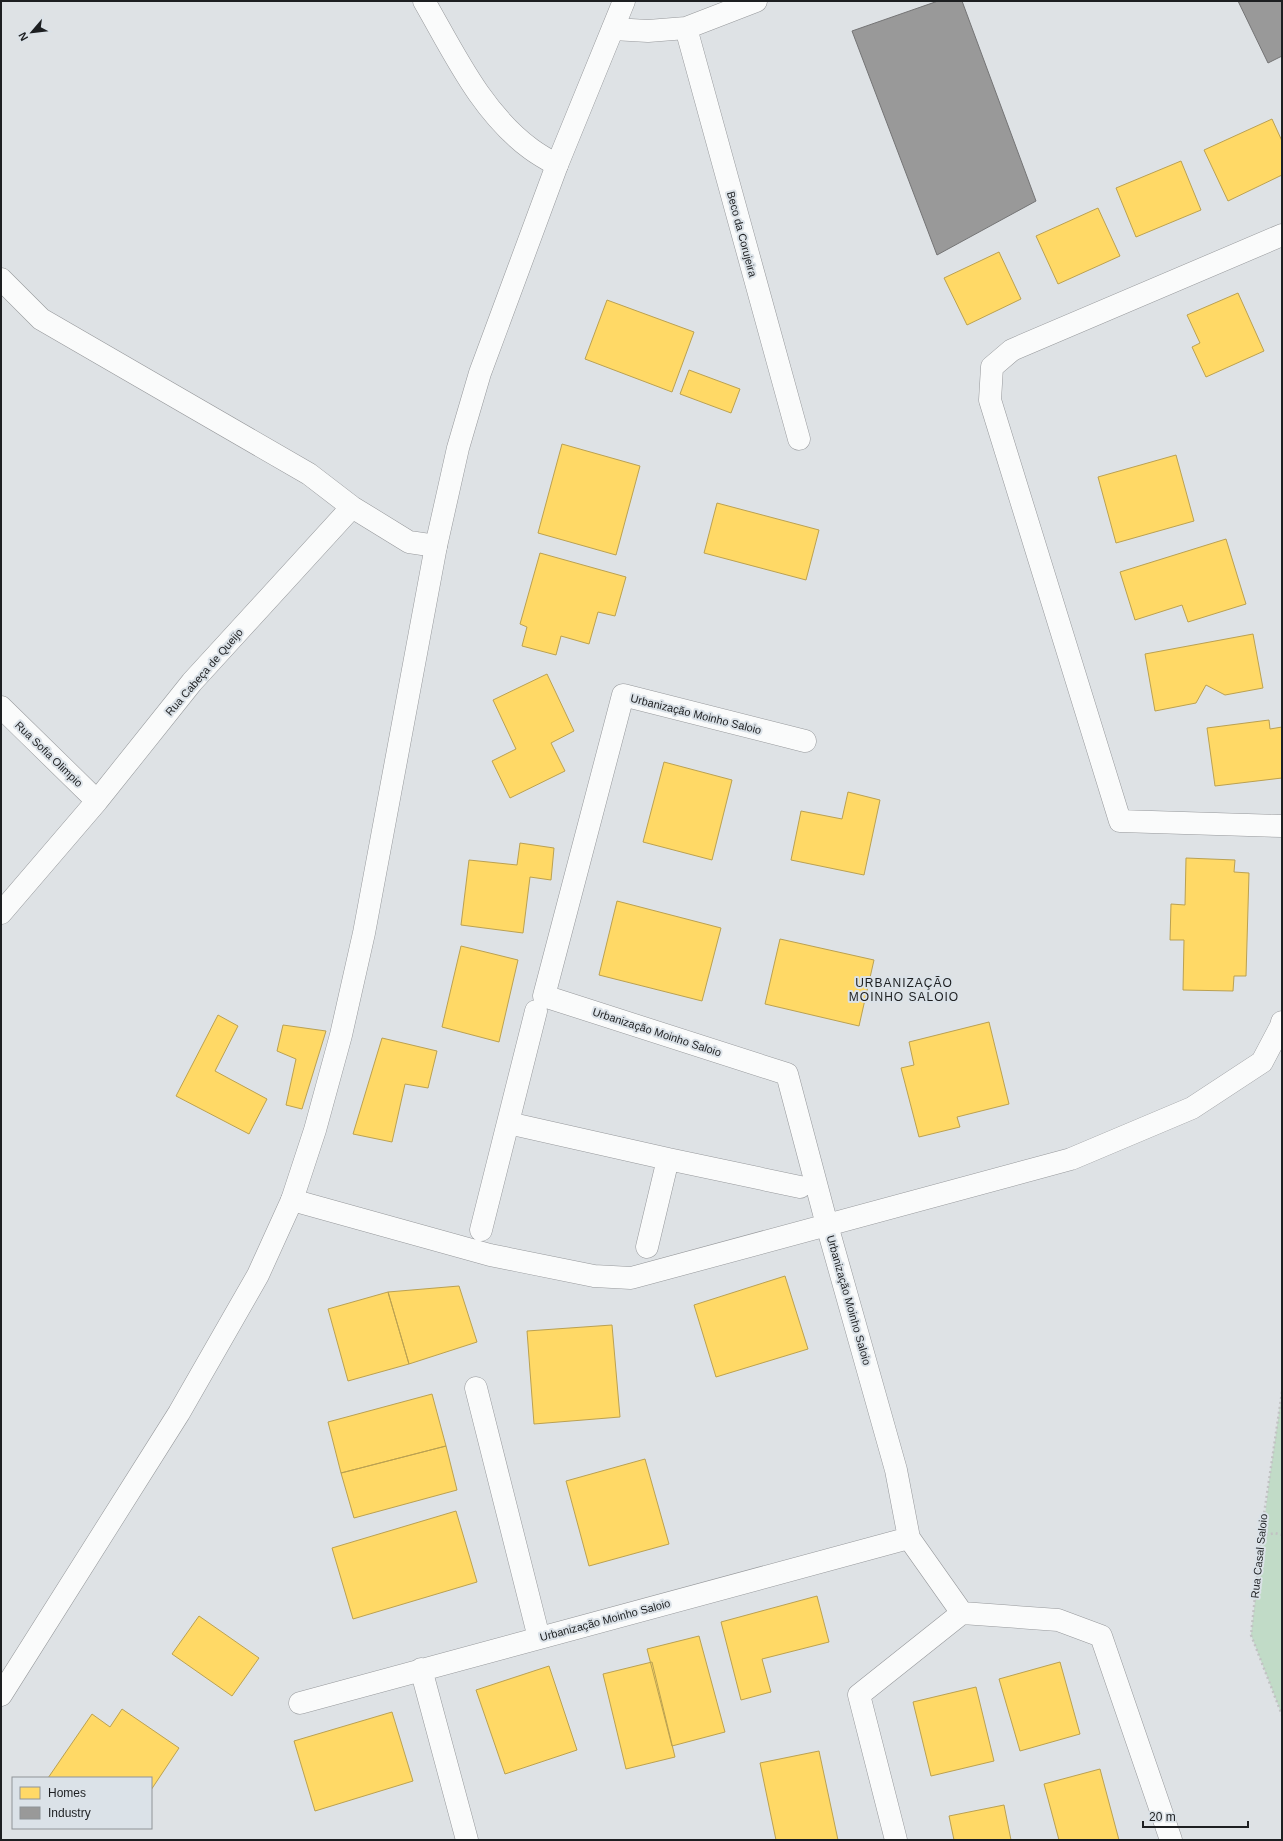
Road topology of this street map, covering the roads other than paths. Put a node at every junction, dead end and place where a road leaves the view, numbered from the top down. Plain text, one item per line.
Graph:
1 (424, 1) edge
2 (624, 1) edge
3 (756, 1) edge
4 (686, 28) junction
5 (613, 29) junction
6 (557, 165) junction
7 (1282, 235) edge
8 (1, 279) edge
9 (799, 439) dead end
10 (352, 507) junction
11 (436, 546) junction
12 (1, 708) edge
13 (806, 741) dead end
14 (97, 801) junction
15 (1282, 826) edge
16 (1, 913) edge
17 (536, 1011) dead end
18 (1282, 1022) edge
19 (508, 1123) junction
20 (668, 1159) junction
21 (800, 1187) dead end
22 (292, 1200) junction
23 (827, 1225) junction
24 (481, 1230) dead end
25 (647, 1247) dead end
26 (476, 1388) dead end
27 (910, 1538) junction
28 (962, 1613) junction
29 (539, 1638) junction
30 (421, 1670) junction
31 (1, 1695) edge
32 (300, 1703) dead end
33 (467, 1840) edge
34 (896, 1840) edge
35 (1171, 1840) edge

1 - 6 street
2 - 5 street
3 - 4 street
4 - 5 street
4 - 9 street, Beco da Corujeira
5 - 6 street
6 - 11 street
7 - 15 street
8 - 10 street
10 - 11 street
10 - 14 street, Rua Cabeça de Queijo
11 - 22 street
12 - 14 street, Rua Sofia Olimpio
13 - 23 street, Urbanização Moinho Saloio
14 - 16 street, Rua Cabeça de Queijo
17 - 19 street
18 - 23 street
19 - 20 street
19 - 24 street
20 - 21 street
20 - 25 street
22 - 23 street
22 - 31 street
23 - 27 street, Urbanização Moinho Saloio
26 - 29 street
27 - 28 street, Urbanização Moinho Saloio
27 - 29 street, Urbanização Moinho Saloio
28 - 34 street
28 - 35 street
29 - 30 street, Urbanização Moinho Saloio
30 - 32 street, Urbanização Moinho Saloio
30 - 33 street

